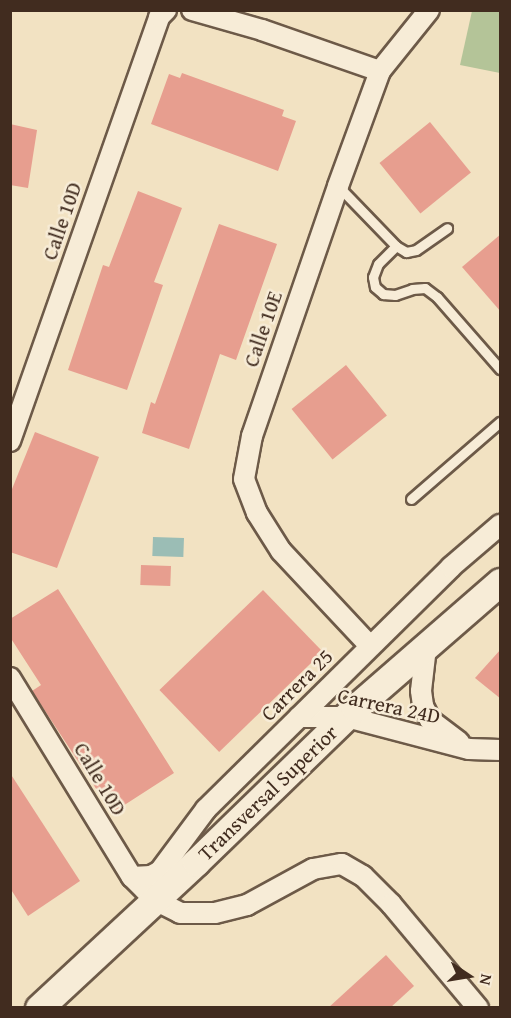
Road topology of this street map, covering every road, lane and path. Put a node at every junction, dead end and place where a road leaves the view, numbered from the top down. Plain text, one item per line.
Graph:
1 (192, 10) edge
2 (429, 10) edge
3 (162, 14) edge
4 (380, 71) junction
5 (338, 186) junction
6 (447, 228) dead end
7 (396, 246) junction
8 (501, 369) edge
9 (501, 422) edge
10 (10, 441) edge
11 (411, 499) dead end
12 (501, 525) edge
13 (501, 582) edge
14 (370, 646) junction
15 (426, 646) junction
16 (10, 678) edge
17 (299, 717) junction
18 (346, 717) junction
19 (469, 748) junction
20 (501, 750) edge
21 (132, 877) junction
22 (155, 900) junction
23 (39, 1008) edge
24 (478, 1008) edge

1 - 4 street
2 - 4 street, Calle 10E
3 - 10 street, Calle 10D
4 - 5 street, Calle 10E
5 - 7 lane
5 - 14 street, Calle 10E
6 - 7 lane
7 - 8 lane
9 - 11 lane
12 - 14 street, Carrera 25
13 - 15 main road, Transversal Superior
14 - 17 street, Carrera 25
15 - 18 main road, Transversal Superior
15 - 19 street, Carrera 24D
16 - 21 street, Calle 10D
17 - 18 street, Carrera 24D
17 - 21 street, Carrera 25
18 - 19 street, Carrera 24D
18 - 22 main road, Transversal Superior
19 - 20 street, Carrera 24D
21 - 22 street, Calle 10D
22 - 23 main road, Transversal Superior
22 - 24 street

